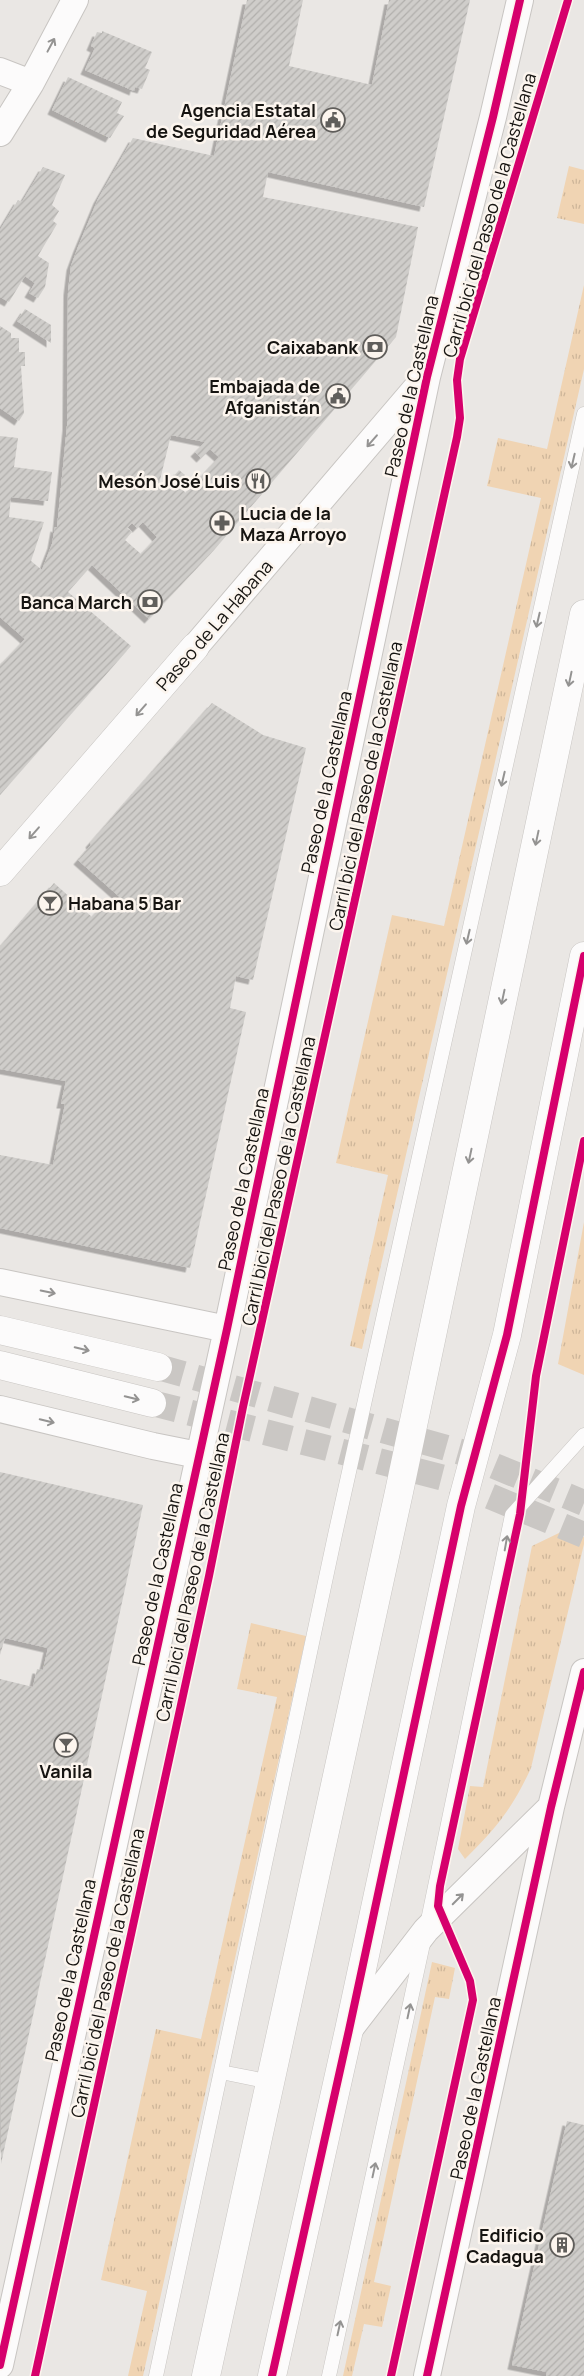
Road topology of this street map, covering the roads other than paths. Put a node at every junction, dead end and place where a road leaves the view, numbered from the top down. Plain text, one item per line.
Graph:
1 (75, 0) edge
2 (520, 0) edge
3 (0, 71) edge
4 (31, 83) junction
5 (0, 133) edge
6 (426, 377) junction
7 (584, 414) edge
8 (584, 614) edge
9 (195, 647) joint
10 (0, 872) edge
11 (584, 956) edge
12 (0, 1282) edge
13 (227, 1329) junction
14 (0, 1330) edge
15 (0, 1365) edge
16 (158, 1366) tunnel mouth
17 (152, 1403) tunnel mouth
18 (0, 1409) edge
19 (584, 1435) edge
20 (198, 1455) junction
21 (584, 1672) edge
22 (551, 1807) junction
23 (426, 1930) junction
24 (349, 2030) junction
25 (221, 2072) junction
26 (271, 2082) junction
27 (0, 2365) edge
28 (156, 2376) edge
29 (206, 2376) edge
30 (272, 2376) edge
31 (329, 2376) edge
32 (427, 2376) edge

4 -> 1 street
2 - 6 street, Paseo de la Castellana
3 - 4 street
4 - 5 street
6 -> 9 street, Paseo de La Habana
6 - 13 street, Paseo de la Castellana
7 -> 25 lane
8 -> 26 main road
9 -> 10 main road, Paseo de La Habana
11 - 24 main road
12 -> 13 street
13 - 20 street, Paseo de la Castellana
14 -> 16 main road
15 -> 17 main road
18 -> 20 street
23 -> 19 lane
20 - 27 street, Paseo de la Castellana
21 - 22 street, Paseo de la Castellana
23 -> 22 street
22 - 32 street, Paseo de la Castellana
23 - 24 street
31 -> 23 lane
24 - 30 main road
25 - 26 lane
25 - 28 lane
26 - 29 main road

